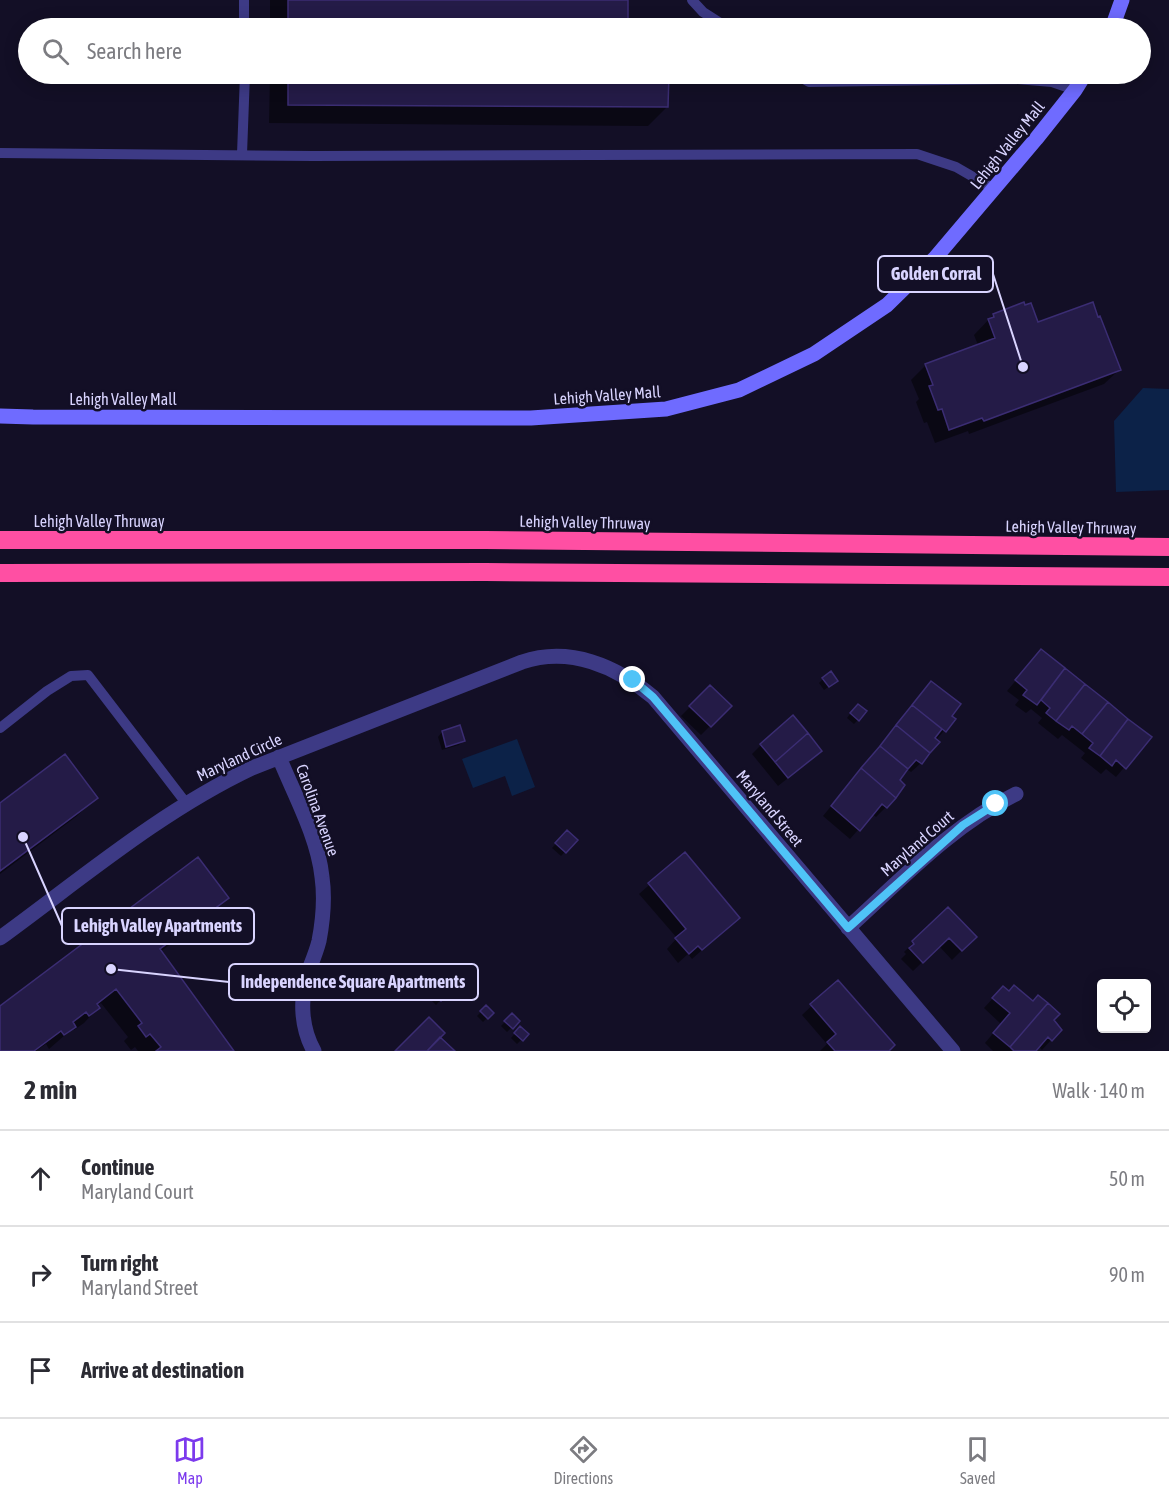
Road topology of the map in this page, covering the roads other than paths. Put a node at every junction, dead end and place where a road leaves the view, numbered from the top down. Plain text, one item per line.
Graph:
1 (244, 0) edge
2 (692, 0) edge
3 (1122, 0) edge
4 (244, 18) edge
5 (712, 18) edge
6 (1116, 18) edge
7 (245, 84) edge
8 (1058, 84) edge
9 (1078, 84) edge
10 (1074, 90) junction
11 (0, 153) edge
12 (242, 154) junction
13 (994, 189) junction
14 (0, 416) edge
15 (0, 540) edge
16 (1169, 548) edge
17 (0, 573) edge
18 (1169, 577) edge
19 (522, 662) joint
20 (0, 728) edge
21 (279, 757) junction
22 (1016, 794) dead end
23 (186, 803) junction
24 (848, 928) junction
25 (0, 938) edge
26 (951, 1050) edge
27 (314, 1051) edge

1 - 4 lane
2 - 5 lane
3 - 6 street
7 - 12 lane
8 - 10 lane
9 - 10 street, Lehigh Valley Mall
10 - 13 street, Lehigh Valley Mall
11 - 12 lane
12 - 13 lane
13 - 14 street, Lehigh Valley Mall
15 - 16 highway, Lehigh Valley Thruway
17 - 18 highway
19 - 21 street, Maryland Circle
19 - 24 street, Maryland Street
20 - 23 lane
21 - 23 street, Maryland Circle
21 - 27 street, Carolina Avenue
22 - 24 street, Maryland Court
23 - 25 street, Maryland Circle
24 - 26 street, Maryland Street

